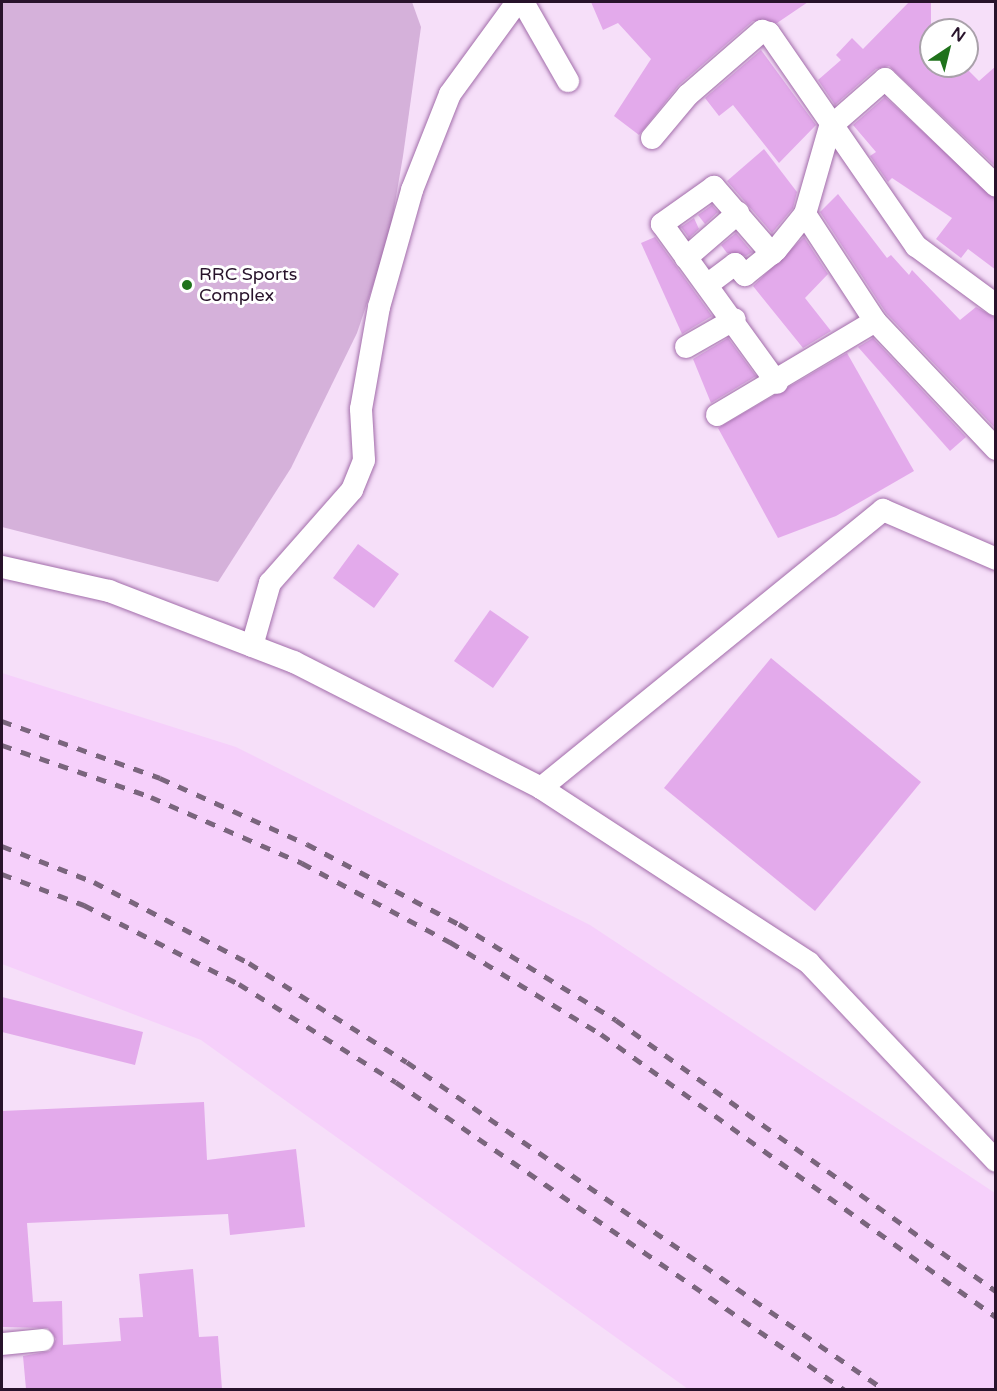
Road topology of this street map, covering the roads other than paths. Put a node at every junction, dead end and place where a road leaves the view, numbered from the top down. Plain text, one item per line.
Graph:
1 (492, 2) edge
2 (517, 2) edge
3 (523, 2) edge
4 (499, 26) junction
5 (568, 81) dead end
6 (830, 127) junction
7 (652, 138) dead end
8 (996, 186) edge
9 (738, 213) junction
10 (805, 214) junction
11 (713, 236) junction
12 (772, 254) junction
13 (686, 258) junction
14 (735, 264) junction
15 (706, 285) junction
16 (996, 305) edge
17 (735, 319) junction
18 (875, 321) junction
19 (686, 347) dead end
20 (777, 383) junction
21 (717, 415) dead end
22 (996, 449) edge
23 (996, 559) edge
24 (2, 567) edge
25 (252, 646) junction
26 (541, 788) junction
27 (996, 1161) edge
28 (43, 1340) dead end
29 (2, 1344) edge

1 - 4 street
2 - 4 street
3 - 5 street
4 - 25 street
6 - 7 street
6 - 8 street
6 - 10 street
6 - 16 street
9 - 11 street
9 - 12 street
9 - 13 street
10 - 12 street
10 - 18 street
11 - 13 street
11 - 14 street
12 - 14 street
13 - 15 street
14 - 15 street
15 - 17 street
17 - 19 street
17 - 20 street
18 - 20 street
18 - 22 street
20 - 21 street
23 - 26 street
24 - 25 street
25 - 26 street
26 - 27 street
28 - 29 street

